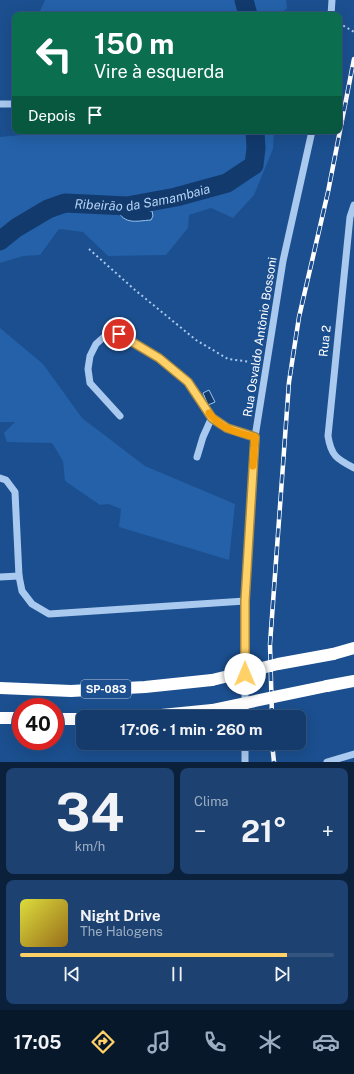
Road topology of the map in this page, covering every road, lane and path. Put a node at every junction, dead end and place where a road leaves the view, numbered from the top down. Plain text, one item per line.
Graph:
1 (332, 0) edge
2 (331, 12) edge
3 (342, 25) edge
4 (354, 32) edge
5 (0, 104) edge
6 (12, 104) edge
7 (311, 134) edge
8 (354, 205) edge
9 (89, 249) dead end
10 (266, 364) junction
11 (120, 416) dead end
12 (212, 418) junction
13 (255, 437) junction
14 (197, 457) dead end
15 (354, 468) edge
16 (0, 478) edge
17 (19, 576) junction
18 (0, 577) edge
19 (245, 601) junction
20 (354, 648) edge
21 (354, 681) edge
22 (0, 688) edge
23 (212, 710) edge
24 (245, 710) edge
25 (0, 718) edge
26 (12, 718) edge
27 (64, 719) edge
28 (76, 719) edge
29 (245, 750) edge
30 (354, 754) edge
31 (245, 762) edge
32 (327, 762) edge

1 - 2 street
3 - 4 path
5 - 6 street
7 - 10 street, Rua Osvaldo Antônio Bossoni
8 - 15 street, Rua 2
9 - 10 path
10 - 13 street, Rua Osvaldo Antônio Bossoni
11 - 12 street
12 - 13 street
12 - 14 street
13 - 19 street, Rua Osvaldo Antônio Bossoni
16 - 17 street
17 - 18 street
17 - 19 street
19 - 24 street, Rua Osvaldo Antônio Bossoni
20 - 22 highway, SP-083, bridge
21 - 23 highway, bridge
25 - 26 highway
27 - 28 highway
29 - 31 street
30 - 32 street

